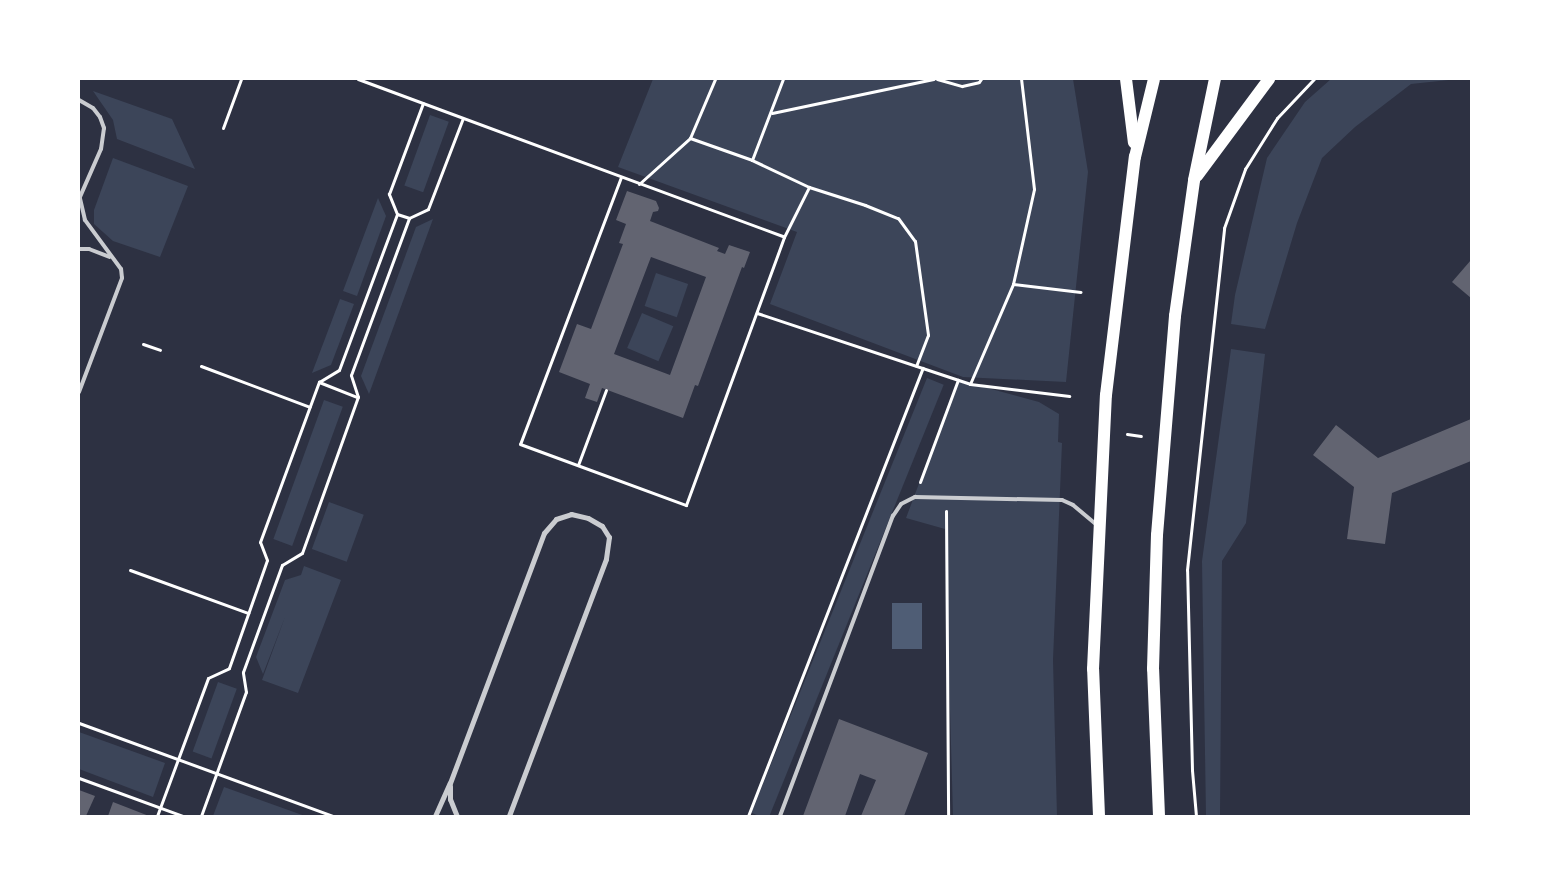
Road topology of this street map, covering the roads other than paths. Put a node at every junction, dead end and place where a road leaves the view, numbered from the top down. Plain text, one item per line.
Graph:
1 (1126, 79) edge
2 (1154, 79) edge
3 (1215, 79) edge
4 (1269, 79) edge
5 (79, 100) edge
6 (1135, 157) junction
7 (1194, 180) junction
8 (79, 199) edge
9 (79, 250) edge
10 (114, 259) junction
11 (79, 392) edge
12 (1098, 527) junction
13 (450, 783) junction
14 (435, 816) edge
15 (457, 816) edge
16 (509, 816) edge
17 (780, 816) edge
18 (1100, 816) edge
19 (1159, 816) edge

1 - 6 main road
2 - 6 main road
3 - 7 main road
4 - 7 main road
5 - 8 lane
6 - 12 main road
7 - 19 main road
8 - 10 lane
9 - 10 lane
10 - 11 lane
12 - 17 lane
12 - 18 main road
13 - 14 street
13 - 15 street
13 - 16 street

